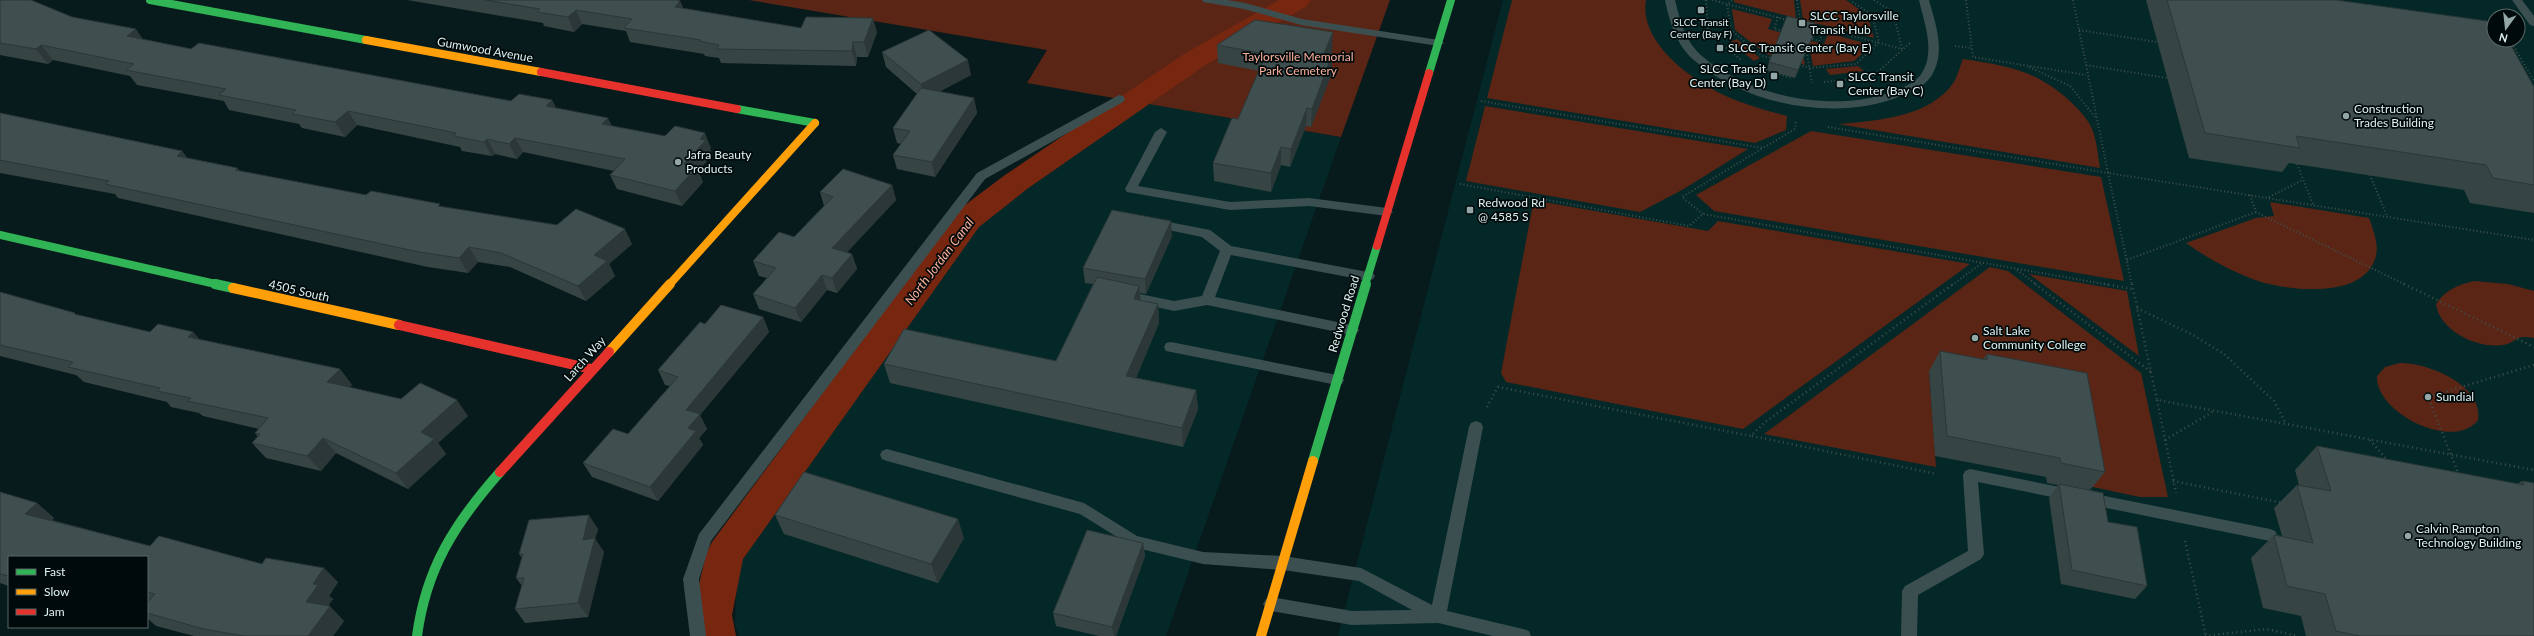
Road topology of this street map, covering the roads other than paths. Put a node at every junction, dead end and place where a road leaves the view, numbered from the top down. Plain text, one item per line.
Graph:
1 (150, 0) edge
2 (1207, 0) edge
3 (1452, 0) edge
4 (1670, 0) edge
5 (1924, 0) edge
6 (2517, 0) edge
7 (2534, 23) edge
8 (1439, 43) junction
9 (1119, 99) dead end
10 (815, 124) joint
11 (1161, 132) dead end
12 (1387, 212) junction
13 (1158, 224) edge
14 (0, 235) edge
15 (1227, 250) junction
16 (1369, 276) junction
17 (1114, 294) edge
18 (1207, 300) junction
19 (1352, 330) junction
20 (1171, 347) dead end
21 (592, 369) junction
22 (1337, 380) junction
23 (1476, 427) dead end
24 (887, 455) dead end
25 (2270, 535) dead end
26 (1283, 563) junction
27 (1271, 604) junction
28 (1438, 616) junction
29 (417, 636) edge
30 (698, 636) edge
31 (1261, 636) edge
32 (1523, 636) edge
33 (1909, 636) edge

1 - 10 street, Gumwood Avenue
2 - 8 lane
3 - 8 street, Redwood Road
4 - 5 lane
6 - 7 lane
8 - 12 street, Redwood Road
9 - 30 lane
10 - 21 street, Larch Way
11 - 12 lane
12 - 16 street, Redwood Road
13 - 15 lane
14 - 21 street, 4505 South
15 - 16 lane
15 - 18 lane
16 - 19 street, Redwood Road
17 - 18 lane
18 - 19 lane
19 - 22 street, Redwood Road
20 - 22 lane
21 - 29 street, Larch Way
22 - 26 street, Redwood Road
23 - 28 lane
24 - 26 lane
25 - 33 lane
26 - 27 street, Redwood Road
26 - 28 lane
27 - 28 lane
27 - 31 street, Redwood Road
28 - 32 lane

